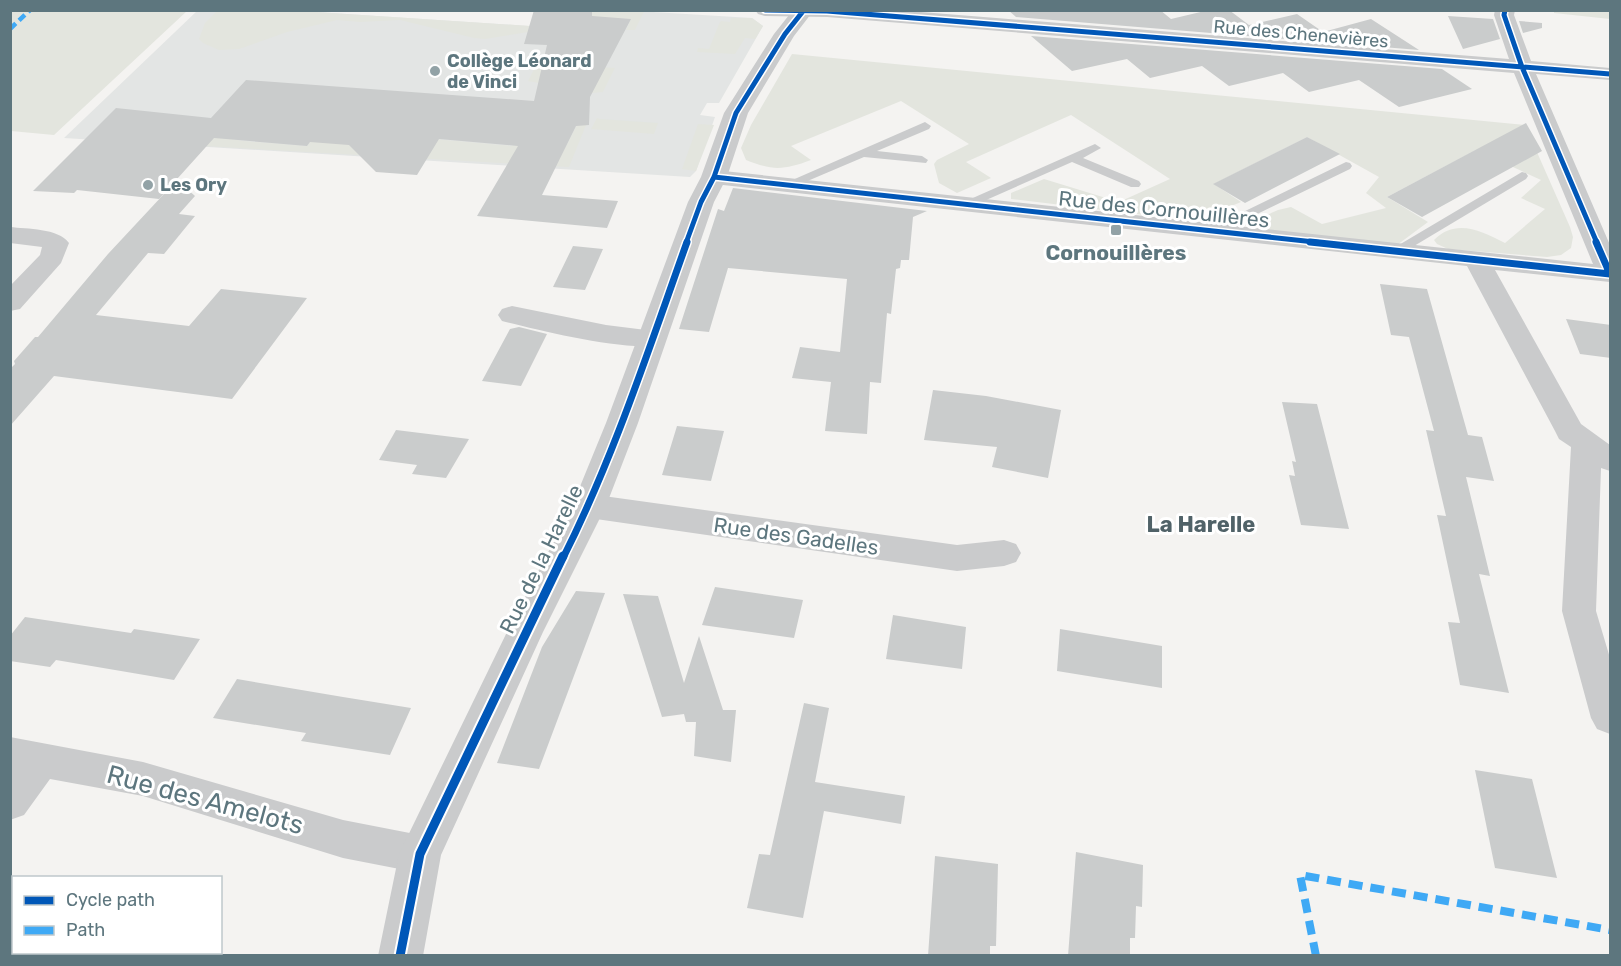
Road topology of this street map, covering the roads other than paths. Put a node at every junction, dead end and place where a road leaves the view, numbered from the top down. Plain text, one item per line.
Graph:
1 (765, 10) edge
2 (1505, 10) edge
3 (804, 11) edge
4 (1522, 67) junction
5 (1611, 74) edge
6 (925, 126) dead end
7 (1095, 148) dead end
8 (863, 153) junction
9 (1073, 158) junction
10 (922, 159) dead end
11 (1346, 166) dead end
12 (1522, 176) dead end
13 (714, 177) junction
14 (1135, 184) dead end
15 (787, 185) junction
16 (963, 205) junction
17 (1209, 232) junction
18 (10, 236) edge
19 (1394, 252) junction
20 (1477, 261) junction
21 (10, 303) edge
22 (512, 315) dead end
23 (652, 338) junction
24 (1598, 452) edge
25 (589, 506) junction
26 (1004, 553) dead end
27 (1611, 718) edge
28 (26, 757) edge
29 (10, 802) edge
30 (420, 854) junction
31 (400, 956) edge

1 - 3 street, Rue des Chenevières
2 - 4 street
3 - 4 street, Rue des Chenevières
3 - 13 street, Rue de la Harelle
4 - 5 street
4 - 20 street, Rue des Cornouillères
6 - 8 lane
7 - 9 lane
8 - 10 lane
8 - 15 lane
9 - 14 lane
9 - 16 lane
11 - 17 lane
12 - 19 lane
13 - 15 street, Rue des Cornouillères
13 - 23 street, Rue de la Harelle
15 - 16 street, Rue des Cornouillères
16 - 17 street, Rue des Cornouillères
17 - 19 street, Rue des Cornouillères
18 - 21 street
19 - 20 street, Rue des Cornouillères
20 - 24 street
22 - 23 street
23 - 25 street, Rue de la Harelle
24 - 27 street
25 - 26 street, Rue des Gadelles
25 - 30 street, Rue de la Harelle
28 - 29 street, Rue des Amelots
28 - 30 street, Rue des Amelots
30 - 31 street, Rue de la Harelle

